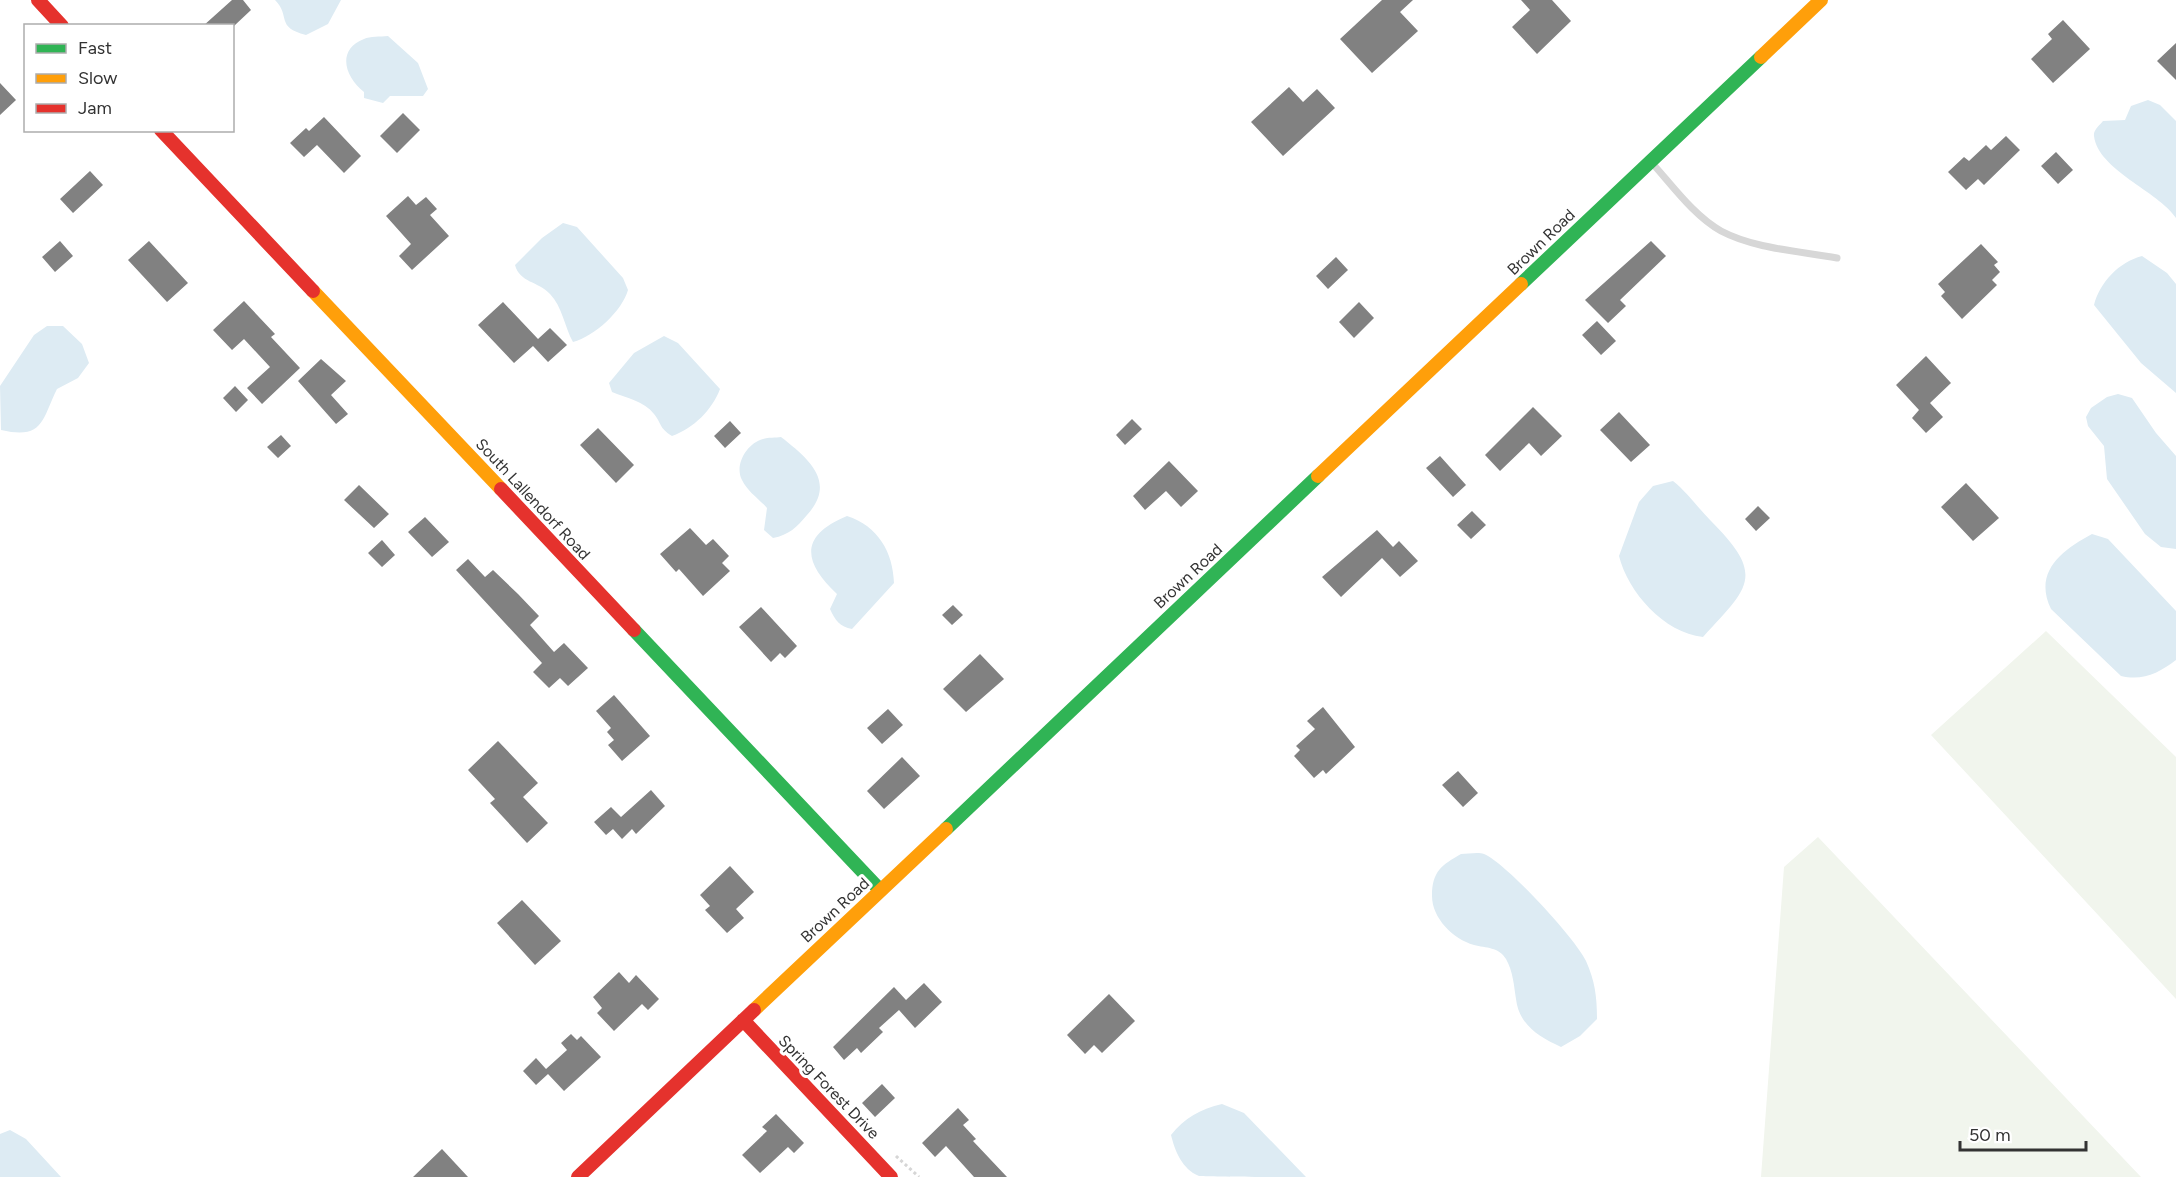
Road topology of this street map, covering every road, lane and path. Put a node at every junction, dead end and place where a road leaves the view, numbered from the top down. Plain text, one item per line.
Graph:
1 (38, 0) edge
2 (1821, 0) edge
3 (60, 24) edge
4 (164, 132) edge
5 (1650, 161) junction
6 (1837, 258) dead end
7 (880, 890) junction
8 (743, 1020) junction
9 (578, 1177) edge
10 (891, 1177) edge

1 - 3 street
2 - 5 street, Brown Road
4 - 7 street, South Lallendorf Road
5 - 6 lane
5 - 7 street, Brown Road
7 - 8 street, Brown Road
8 - 9 street, Brown Road
8 - 10 street, Spring Forest Drive

